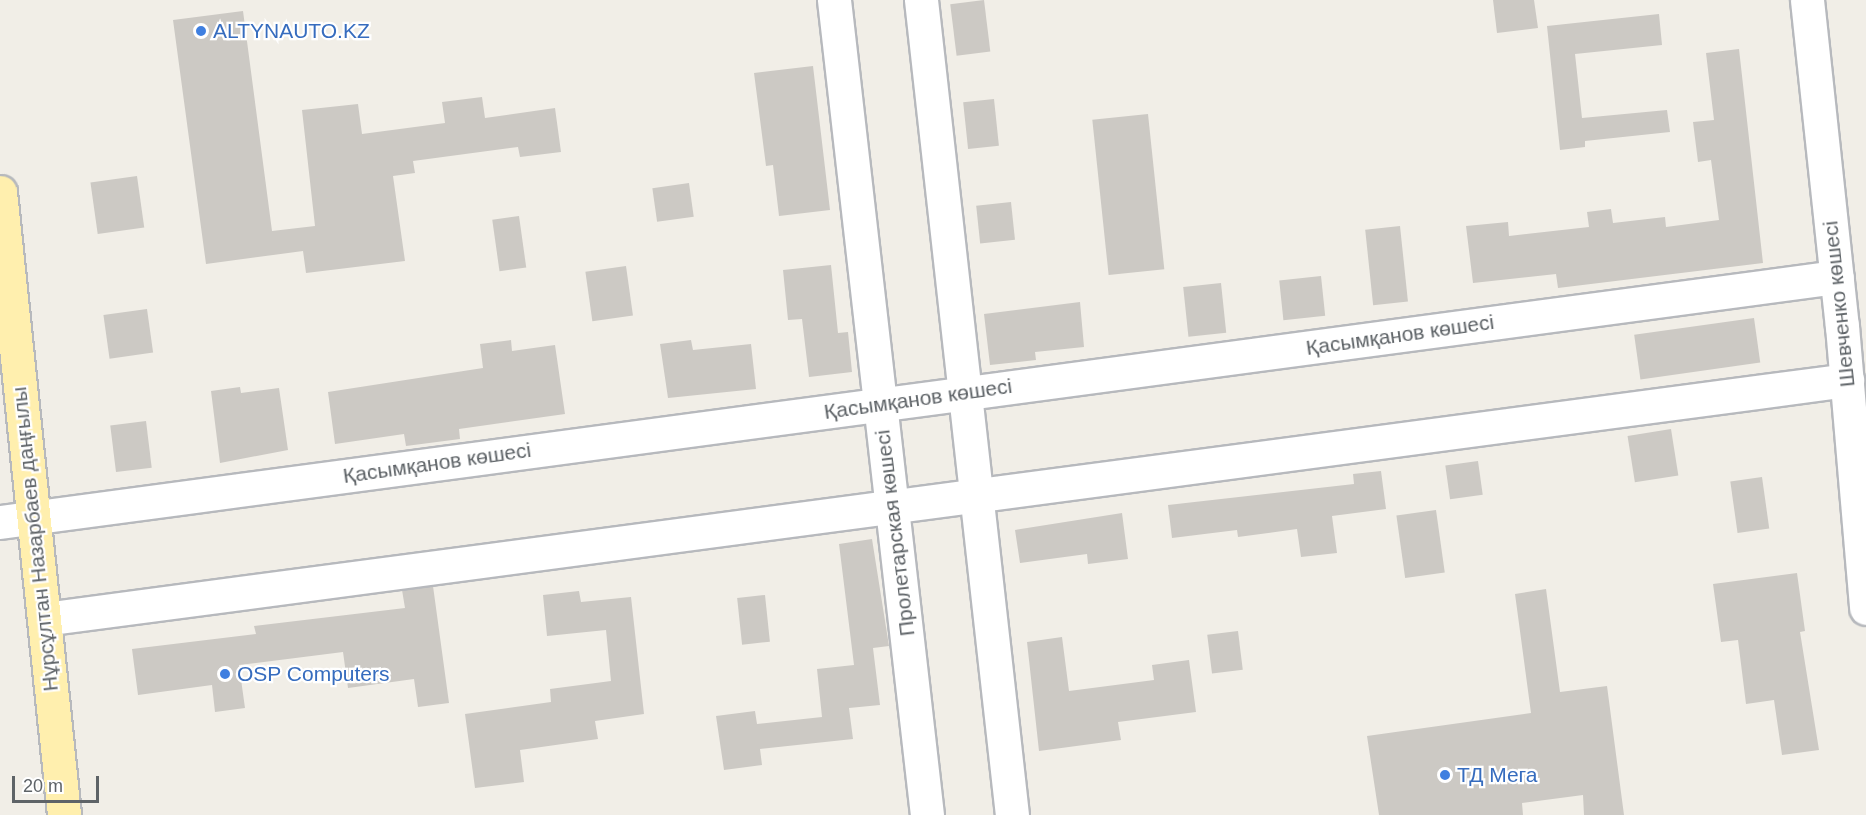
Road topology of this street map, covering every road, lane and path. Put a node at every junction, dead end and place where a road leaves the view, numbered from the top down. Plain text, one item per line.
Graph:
1 (834, 0) edge
2 (921, 0) edge
3 (1807, 0) edge
4 (0, 192) edge
5 (1837, 277) junction
6 (1854, 326) edge
7 (1846, 380) junction
8 (965, 393) junction
9 (880, 404) junction
10 (976, 496) junction
11 (892, 507) junction
12 (33, 517) junction
13 (0, 522) edge
14 (1866, 608) edge
15 (44, 619) junction
16 (64, 815) edge
17 (927, 815) edge
18 (1012, 815) edge

1 - 9 street, Пролетарская көшесі
2 - 8 street
3 - 5 street, Шевченко көшесі
4 - 12 main road, Нұрсұлтан Назарбаев даңғылы
5 - 6 street, Шевченко көшесі
5 - 8 street, Қасымқанов көшесі
6 - 7 street, Шевченко көшесі
7 - 10 street
7 - 14 street, Шевченко көшесі
8 - 9 street, Қасымқанов көшесі
8 - 10 street
9 - 11 street, Пролетарская көшесі
9 - 12 street, Қасымқанов көшесі
10 - 11 street
10 - 18 street
11 - 15 street
11 - 17 street, Пролетарская көшесі
12 - 13 street, Қасымқанов көшесі
12 - 15 main road, Нұрсұлтан Назарбаев даңғылы
15 - 16 main road, Нұрсұлтан Назарбаев даңғылы

